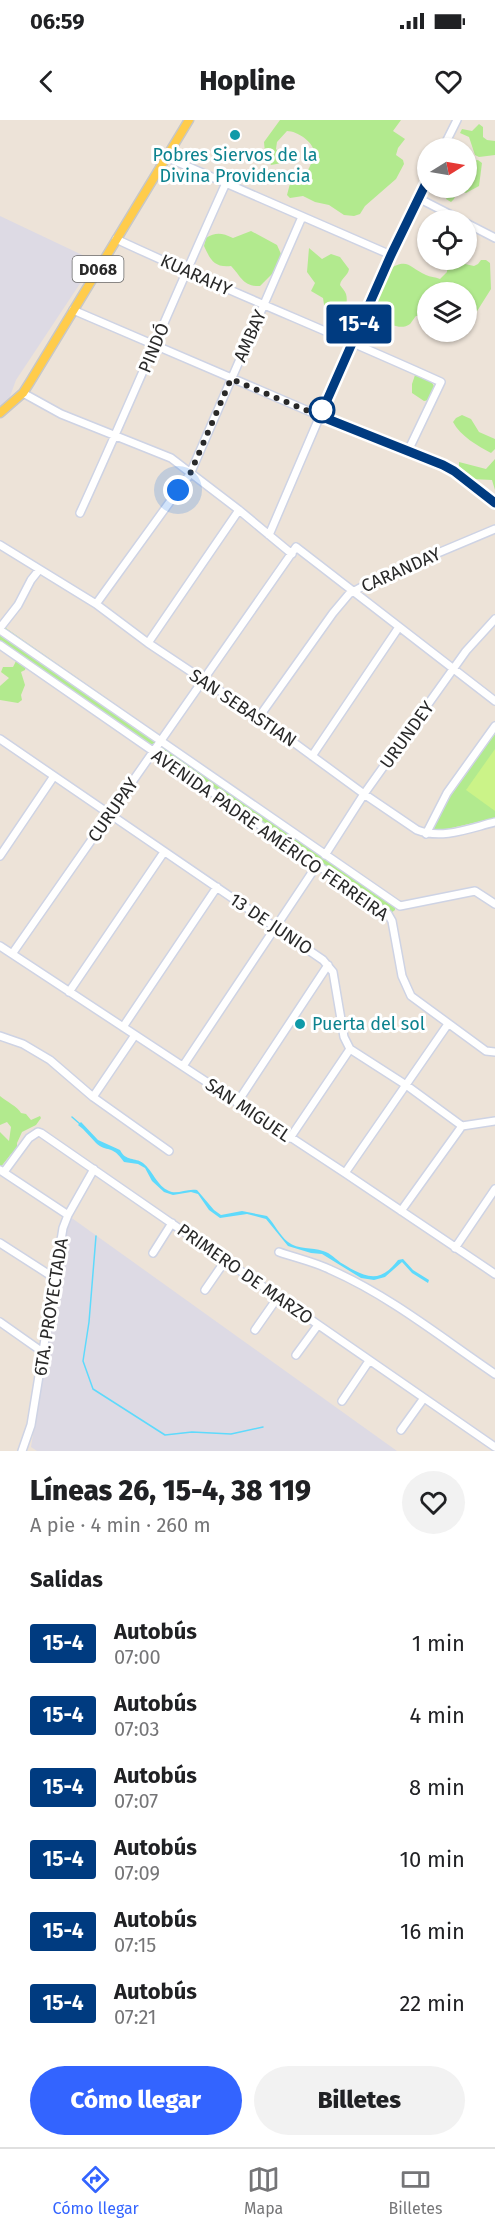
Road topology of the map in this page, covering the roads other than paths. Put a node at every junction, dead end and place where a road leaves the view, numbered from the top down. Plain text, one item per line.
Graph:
1 (189, 120) edge
2 (457, 120) edge
3 (448, 138) edge
4 (166, 156) junction
5 (226, 183) junction
6 (418, 198) joint
7 (441, 210) edge
8 (302, 217) junction
9 (477, 229) edge
10 (495, 238) edge
11 (116, 239) junction
12 (391, 255) junction
13 (186, 272) junction
14 (264, 304) junction
15 (74, 310) junction
16 (352, 341) junction
17 (156, 347) junction
18 (231, 379) junction
19 (23, 393) junction
20 (0, 414) edge
21 (320, 416) junction
22 (115, 435) junction
23 (408, 451) junction
24 (190, 474) junction
25 (495, 503) edge
26 (239, 510) junction
27 (80, 513) dead end
28 (495, 528) edge
29 (269, 535) junction
30 (0, 545) edge
31 (294, 551) junction
32 (39, 570) junction
33 (352, 592) junction
34 (96, 604) junction
35 (495, 619) edge
36 (399, 627) junction
37 (0, 629) edge
38 (148, 643) junction
39 (0, 645) edge
40 (453, 670) junction
41 (203, 682) junction
42 (495, 701) edge
43 (259, 717) junction
44 (495, 726) edge
45 (0, 740) edge
46 (161, 741) junction
47 (153, 752) junction
48 (312, 756) junction
49 (54, 776) junction
50 (364, 794) junction
51 (110, 814) junction
52 (495, 822) edge
53 (426, 834) junction
54 (164, 852) junction
55 (325, 855) junction
56 (0, 856) edge
57 (317, 865) junction
58 (217, 887) junction
59 (495, 904) edge
60 (400, 906) junction
61 (392, 921) junction
62 (274, 927) junction
63 (0, 946) edge
64 (12, 954) junction
65 (328, 965) junction
66 (69, 992) junction
67 (448, 1024) junction
68 (123, 1027) junction
69 (135, 1035) junction
70 (0, 1036) edge
71 (351, 1049) junction
72 (495, 1052) edge
73 (183, 1066) junction
74 (406, 1085) junction
75 (93, 1097) junction
76 (237, 1103) junction
77 (495, 1120) edge
78 (462, 1126) junction
79 (290, 1138) junction
80 (169, 1151) dead end
81 (94, 1169) junction
82 (2, 1171) edge
83 (345, 1173) junction
84 (495, 1189) edge
85 (401, 1211) junction
86 (68, 1215) junction
87 (172, 1223) junction
88 (0, 1243) edge
89 (454, 1248) junction
90 (279, 1252) dead end
91 (153, 1253) dead end
92 (225, 1261) junction
93 (495, 1275) edge
94 (56, 1279) junction
95 (206, 1290) dead end
96 (278, 1297) junction
97 (0, 1322) edge
98 (318, 1325) junction
99 (255, 1330) dead end
100 (44, 1353) junction
101 (296, 1355) dead end
102 (369, 1360) junction
103 (495, 1374) edge
104 (424, 1398) junction
105 (342, 1401) dead end
106 (401, 1430) dead end
107 (495, 1448) edge
108 (22, 1451) edge

1 - 4 main road, D068
2 - 3 street
4 - 5 street
4 - 11 main road, D068
5 - 8 street
5 - 13 street, PINDÓ
6 - 7 street
6 - 12 street
8 - 12 street
8 - 14 street, AMBAY
9 - 10 street
11 - 13 street, KUARAHY
11 - 15 main road, D068
12 - 16 street
13 - 14 street, KUARAHY
13 - 17 street, PINDÓ
14 - 16 street, KUARAHY
14 - 18 street, AMBAY
15 - 17 street
15 - 19 main road, D068
16 - 21 street
16 - 23 street, KUARAHY
17 - 18 street
17 - 22 street, PINDÓ
18 - 21 street
18 - 24 street, AMBAY
19 - 20 main road, D068
19 - 22 street
21 - 23 street
21 - 29 street
22 - 24 street
22 - 27 street, PINDÓ
23 - 25 street
24 - 26 street
24 - 34 street, AMBAY
26 - 29 street
26 - 38 street
28 - 33 street, CARANDAY
29 - 31 street
30 - 32 street, SAN SEBASTIAN
31 - 33 street
31 - 41 street, CURUPAY
32 - 34 street, SAN SEBASTIAN
32 - 37 street
33 - 36 street
33 - 43 street, CARANDAY
34 - 38 street, SAN SEBASTIAN
35 - 40 street, URUNDEY
36 - 40 street
36 - 48 street
37 - 46 street, AVENIDA PADRE AMÉRICO FERREIRA
38 - 41 street, SAN SEBASTIAN
39 - 47 street, AVENIDA PADRE AMÉRICO FERREIRA
40 - 42 street
40 - 50 street, URUNDEY
41 - 43 street, SAN SEBASTIAN
41 - 46 street, CURUPAY
43 - 48 street, SAN SEBASTIAN
44 - 53 street
45 - 49 street, 13 DE JUNIO
46 - 47 street, CURUPAY
46 - 55 street, AVENIDA PADRE AMÉRICO FERREIRA
47 - 51 street, CURUPAY
47 - 57 street, AVENIDA PADRE AMÉRICO FERREIRA
48 - 50 street, SAN SEBASTIAN
49 - 51 street, 13 DE JUNIO
49 - 56 street
50 - 53 street, SAN SEBASTIAN
50 - 55 street, URUNDEY
51 - 54 street, 13 DE JUNIO
51 - 64 street, CURUPAY
52 - 53 street
54 - 58 street, 13 DE JUNIO
54 - 66 street
55 - 60 street, AVENIDA PADRE AMÉRICO FERREIRA
57 - 61 street, AVENIDA PADRE AMÉRICO FERREIRA
57 - 62 street
58 - 62 street, 13 DE JUNIO
58 - 68 street
59 - 60 street, AVENIDA PADRE AMÉRICO FERREIRA
60 - 61 street
61 - 67 street, AVENIDA PADRE AMÉRICO FERREIRA
62 - 65 street, 13 DE JUNIO
62 - 73 street
63 - 64 street, SAN MIGUEL
64 - 66 street, SAN MIGUEL
65 - 71 street, 13 DE JUNIO
65 - 76 street
66 - 68 street, SAN MIGUEL
67 - 72 street, AVENIDA PADRE AMÉRICO FERREIRA
67 - 74 street
68 - 69 street, SAN MIGUEL
69 - 73 street, SAN MIGUEL
69 - 75 street
70 - 75 street
71 - 74 street
71 - 79 street
73 - 76 street, SAN MIGUEL
74 - 78 street
74 - 83 street
75 - 80 street
76 - 79 street, SAN MIGUEL
77 - 78 street
78 - 85 street
79 - 83 street, SAN MIGUEL
81 - 82 street, PRIMERO DE MARZO
81 - 86 street, 6TA. PROYECTADA
81 - 87 street, PRIMERO DE MARZO
82 - 86 street
83 - 85 street, SAN MIGUEL
84 - 89 street
85 - 89 street, SAN MIGUEL
86 - 94 street, 6TA. PROYECTADA
87 - 91 street
87 - 92 street, PRIMERO DE MARZO
88 - 94 street
89 - 93 street, SAN MIGUEL
90 - 103 street
92 - 95 street
92 - 96 street, PRIMERO DE MARZO
94 - 100 street, 6TA. PROYECTADA
96 - 98 street, PRIMERO DE MARZO
96 - 99 street
97 - 100 street
98 - 101 street
98 - 102 street, PRIMERO DE MARZO
100 - 108 street, 6TA. PROYECTADA
102 - 104 street, PRIMERO DE MARZO
102 - 105 street
104 - 106 street
104 - 107 street, PRIMERO DE MARZO

